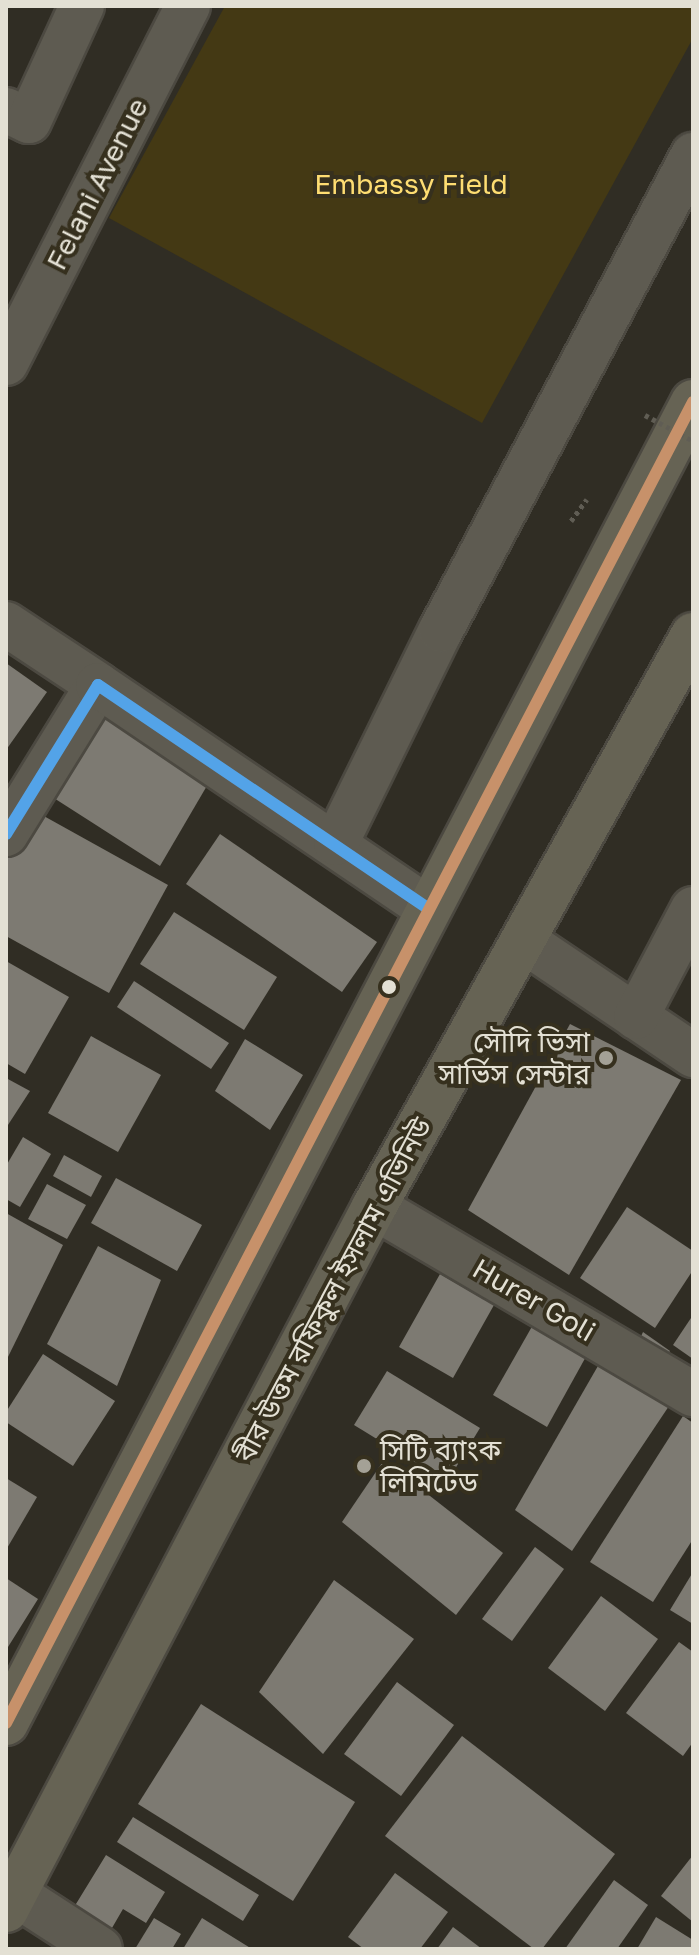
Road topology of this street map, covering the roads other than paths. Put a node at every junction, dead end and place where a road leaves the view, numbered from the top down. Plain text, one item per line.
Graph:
1 (82, 6) edge
2 (188, 6) edge
3 (6, 110) edge
4 (693, 155) edge
5 (6, 363) edge
6 (693, 402) edge
7 (6, 624) edge
8 (693, 635) edge
9 (98, 685) junction
10 (6, 834) edge
11 (336, 843) junction
12 (427, 908) junction
13 (693, 909) edge
14 (524, 941) junction
15 (636, 1017) junction
16 (693, 1055) edge
17 (374, 1207) junction
18 (693, 1394) edge
19 (6, 1723) edge
20 (10, 1902) edge
21 (100, 1949) edge

1 - 3 street
2 - 5 street, Felani Avenue
4 - 11 street
6 - 12 main road
7 - 9 street
8 - 14 main road, বীর উত্তম রফিকুল ইসলাম এভিনিউ
9 - 10 street
9 - 11 street
11 - 12 street
12 - 19 main road
13 - 15 street
14 - 15 street
14 - 17 main road, বীর উত্তম রফিকুল ইসলাম এভিনিউ
15 - 16 street
17 - 18 street, Hurer Goli
17 - 20 main road, বীর উত্তম রফিকুল ইসলাম এভিনিউ
20 - 21 street

